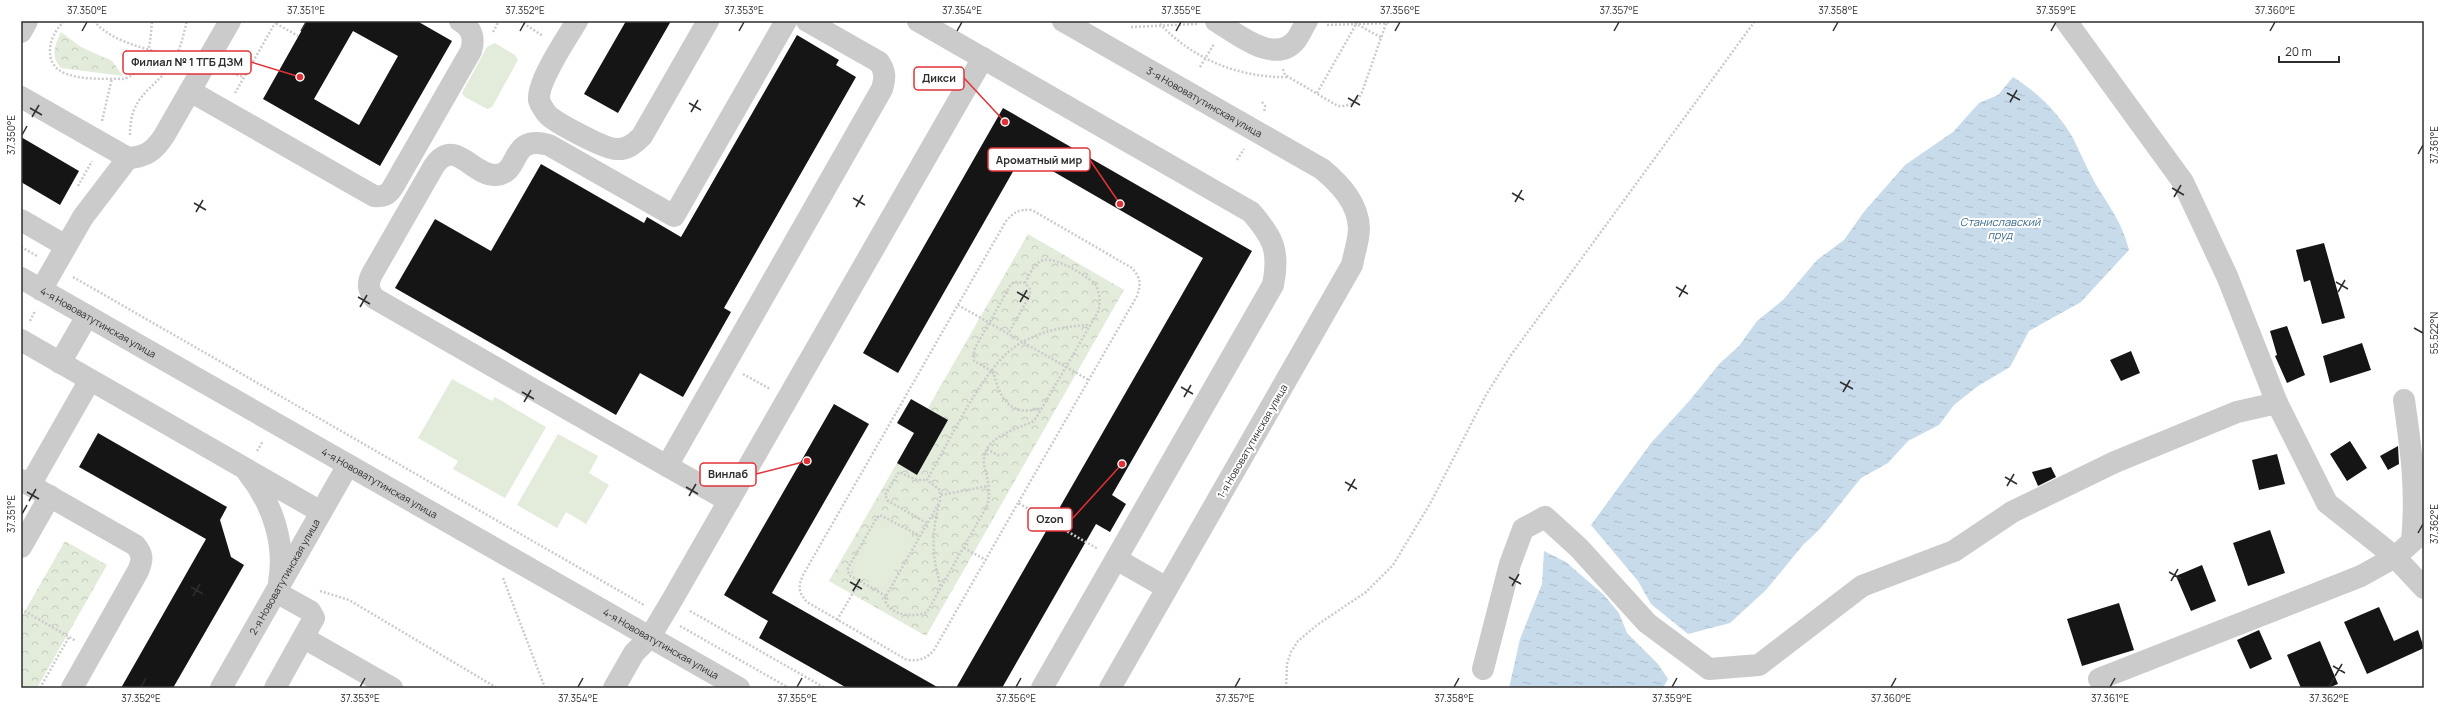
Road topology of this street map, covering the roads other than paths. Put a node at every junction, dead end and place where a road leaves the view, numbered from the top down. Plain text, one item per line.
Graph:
1 (27, 21) edge
2 (230, 21) edge
3 (460, 21) edge
4 (577, 21) edge
5 (708, 21) edge
6 (786, 21) edge
7 (807, 21) edge
8 (918, 21) edge
9 (1063, 21) edge
10 (2066, 21) edge
11 (1220, 23) edge
12 (1306, 23) edge
13 (21, 32) edge
14 (983, 58) junction
15 (190, 91) junction
16 (21, 97) edge
17 (132, 158) junction
18 (1342, 187) joint
19 (21, 220) edge
20 (66, 246) junction
21 (21, 278) edge
22 (41, 290) junction
23 (87, 316) junction
24 (22, 345) edge
25 (60, 363) junction
26 (90, 380) junction
27 (2404, 400) dead end
28 (2278, 403) junction
29 (348, 465) junction
30 (666, 466) junction
31 (243, 468) junction
32 (26, 482) edge
33 (50, 496) junction
34 (728, 501) junction
35 (321, 512) junction
36 (2418, 536) edge
37 (21, 547) edge
38 (2395, 557) junction
39 (1116, 559) junction
40 (1167, 588) junction
41 (2424, 588) edge
42 (277, 590) junction
43 (650, 637) junction
44 (304, 638) junction
45 (1483, 669) dead end
46 (2099, 679) dead end
47 (72, 688) edge
48 (221, 688) edge
49 (275, 688) edge
50 (392, 688) edge
51 (614, 688) edge
52 (739, 688) edge
53 (1042, 688) edge
54 (1110, 688) edge

1 - 13 street
2 - 15 street
3 - 15 street
4 - 5 street
6 - 30 street
7 - 30 street
8 - 14 street
9 - 18 street, 3-я Нововатутинская улица
10 - 28 street
11 - 12 street
14 - 34 street
14 - 39 street
15 - 17 street
16 - 17 street
17 - 20 street
18 - 40 street, 1-я Нововатутинская улица
19 - 20 street
20 - 22 street
21 - 22 street, 4-я Нововатутинская улица
22 - 23 street, 4-я Нововатутинская улица
23 - 25 street
23 - 29 street, 4-я Нововатутинская улица
24 - 25 street
25 - 26 street
26 - 31 street
26 - 32 street
27 - 36 street
28 - 38 street
28 - 45 street
29 - 35 street, 2-я Нововатутинская улица
29 - 43 street, 4-я Нововатутинская улица
30 - 34 street
31 - 35 street
31 - 42 street
32 - 33 street
33 - 37 street
33 - 47 street
34 - 43 street
35 - 42 street, 2-я Нововатутинская улица
36 - 38 street
38 - 41 street
38 - 46 street
39 - 40 street
39 - 53 street
40 - 54 street, 1-я Нововатутинская улица
42 - 44 street
42 - 48 street, 2-я Нововатутинская улица
43 - 51 street
43 - 52 street, 4-я Нововатутинская улица
44 - 49 street
44 - 50 street

